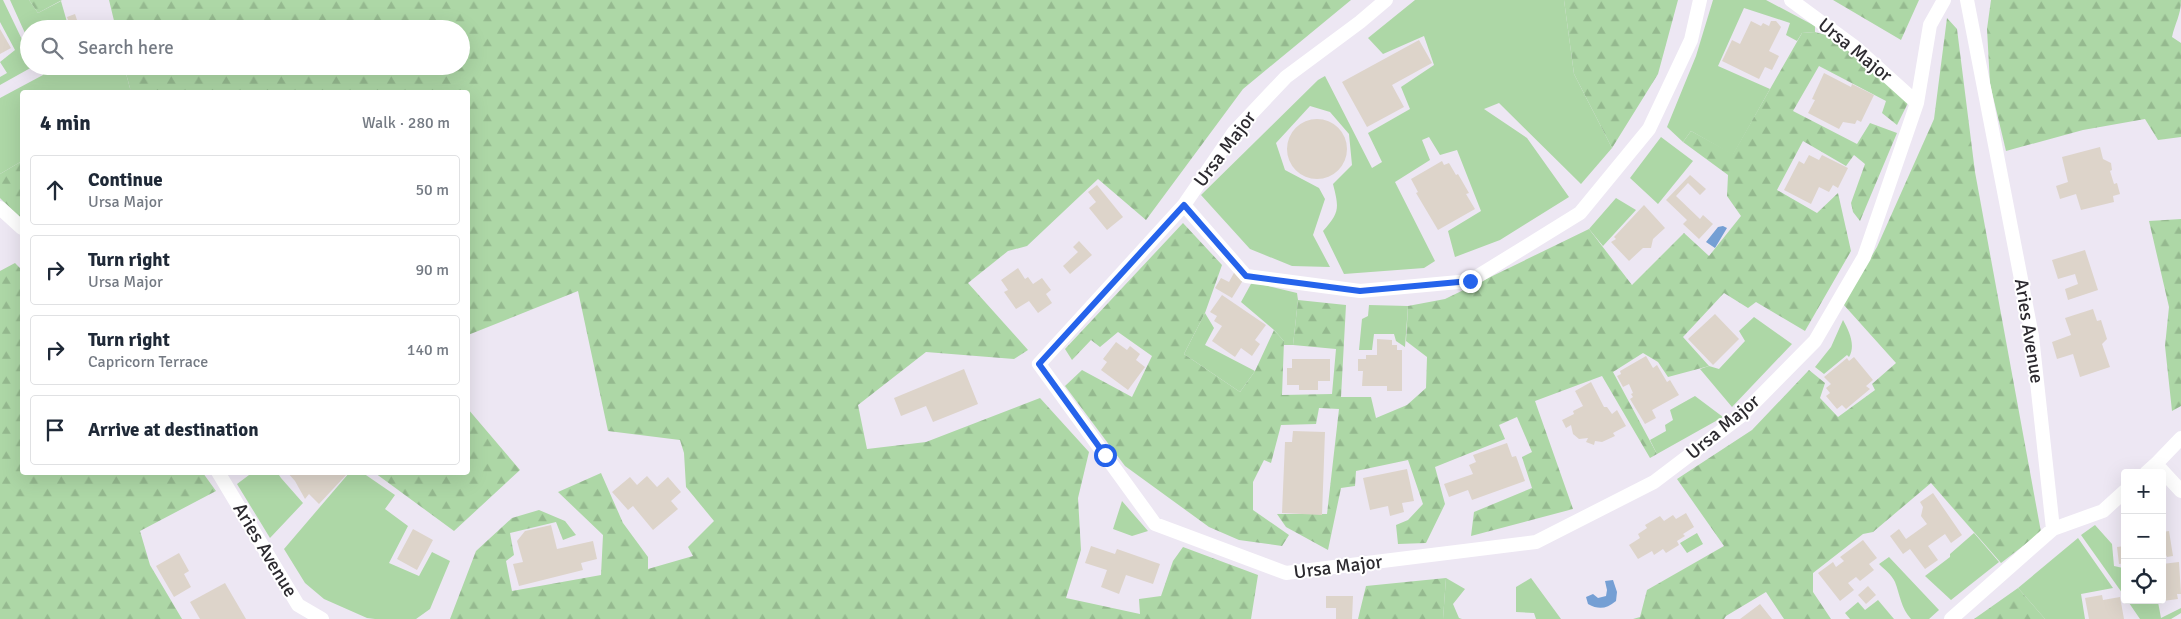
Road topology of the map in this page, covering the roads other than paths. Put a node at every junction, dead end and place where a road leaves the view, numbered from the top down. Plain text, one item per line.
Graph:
1 (1386, 0) edge
2 (1700, 0) edge
3 (1790, 0) edge
4 (1944, 0) edge
5 (1967, 0) edge
6 (1916, 103) junction
7 (1184, 205) junction
8 (0, 208) edge
9 (20, 226) edge
10 (2181, 438) edge
11 (2151, 468) edge
12 (220, 475) edge
13 (2181, 491) edge
14 (2121, 495) edge
15 (2053, 529) junction
16 (322, 619) edge
17 (1951, 619) edge

1 - 7 street, Ursa Major
2 - 7 street
3 - 6 street, Ursa Major
4 - 6 street, Ursa Major
5 - 15 street, Aries Avenue
6 - 7 street, Ursa Major
8 - 9 street
10 - 11 street
11 - 13 street
12 - 16 street, Aries Avenue
14 - 15 street
15 - 17 street

